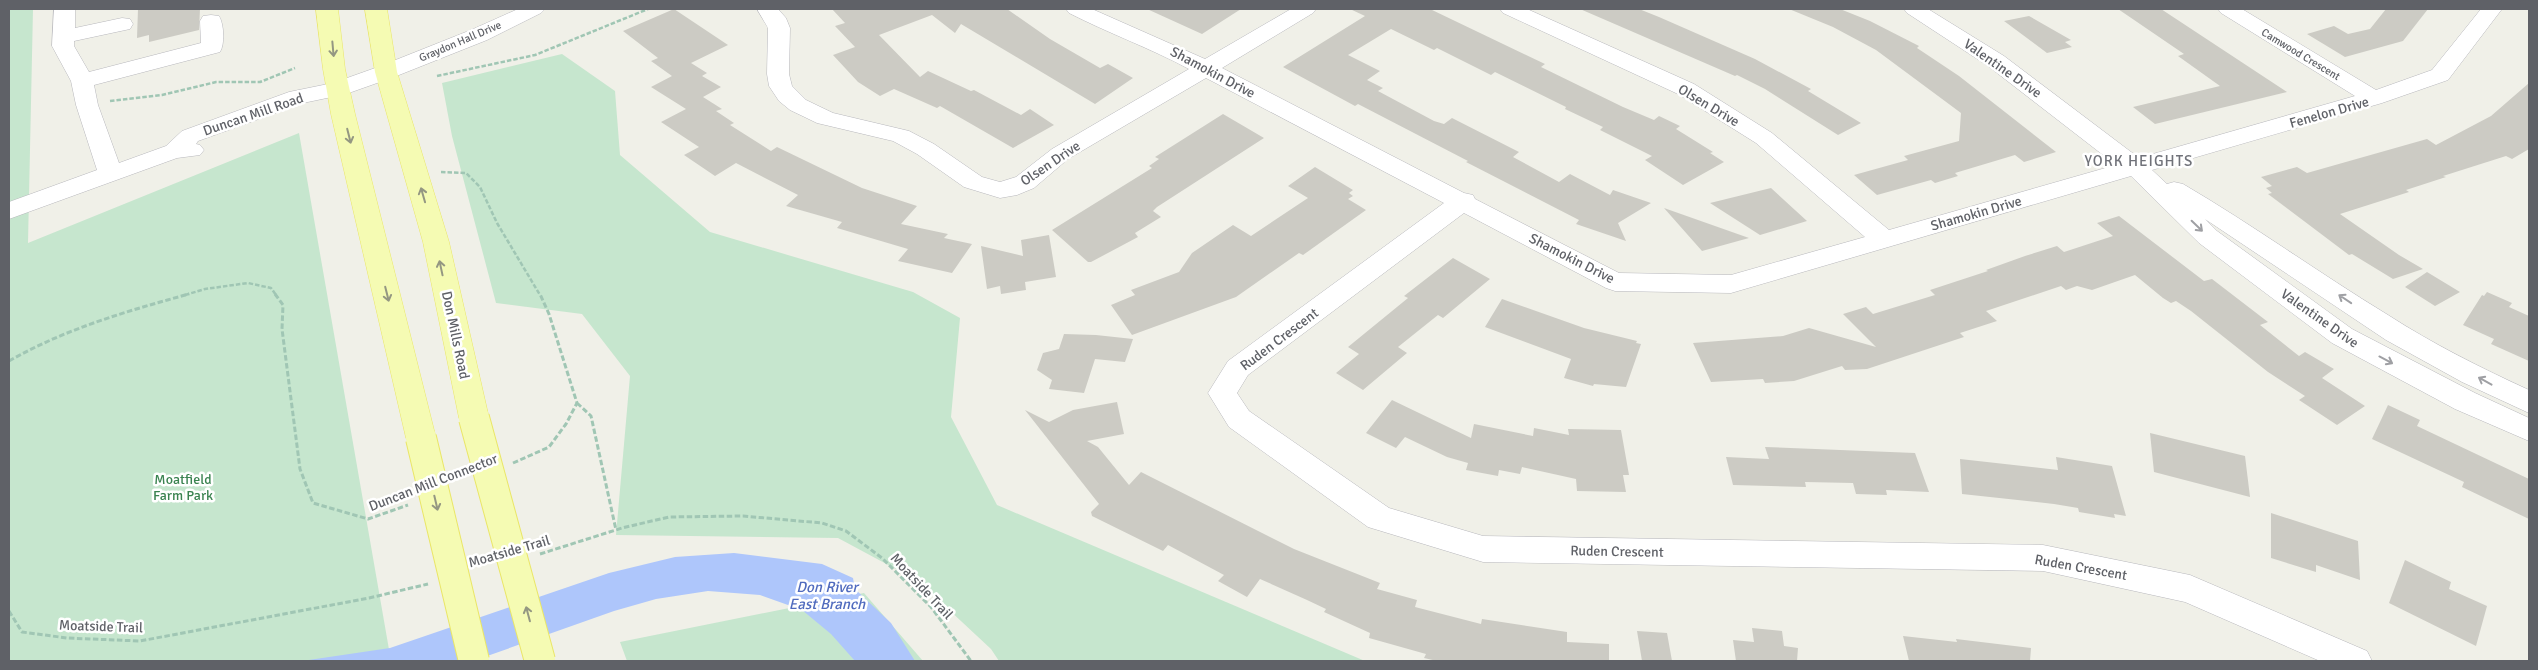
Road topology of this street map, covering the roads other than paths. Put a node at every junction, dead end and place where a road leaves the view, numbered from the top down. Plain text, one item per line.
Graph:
1 (65, 9) edge
2 (327, 9) edge
3 (376, 9) edge
4 (534, 9) edge
5 (767, 9) edge
6 (1076, 9) edge
7 (1306, 9) edge
8 (1510, 9) edge
9 (1914, 9) edge
10 (2228, 9) edge
11 (2492, 9) edge
12 (211, 21) dead end
13 (122, 24) dead end
14 (64, 38) junction
15 (1204, 68) junction
16 (386, 72) junction
17 (82, 81) junction
18 (338, 89) junction
19 (2374, 98) junction
20 (2136, 168) junction
21 (111, 175) junction
22 (1464, 201) junction
23 (9, 211) edge
24 (1884, 239) junction
25 (2529, 402) edge
26 (2529, 430) edge
27 (474, 661) edge
28 (540, 661) edge
29 (2355, 661) edge

1 - 14 street
2 -> 18 main road
3 - 16 main road, Don Mills Road
4 - 16 street, Graydon Hall Drive
5 - 15 street, Olsen Drive
6 - 15 street, Shamokin Drive
7 - 15 street, Olsen Drive
8 - 24 street, Olsen Drive
9 - 20 street, Valentine Drive
10 - 19 street, Camwood Crescent
11 - 19 street, Fenelon Drive
12 - 17 street
13 - 14 street
14 - 17 street
15 - 22 street, Shamokin Drive
16 - 18 street, Duncan Mill Road
28 -> 16 main road, Don Mills Road, bridge
17 - 21 street
18 - 21 street, Duncan Mill Road
18 -> 27 main road, bridge
19 - 20 street, Fenelon Drive
20 - 24 street, Shamokin Drive
25 -> 20 street, Valentine Drive
20 -> 26 street, Valentine Drive
21 - 23 street, Duncan Mill Road
22 - 24 street, Shamokin Drive
22 - 29 street, Ruden Crescent

